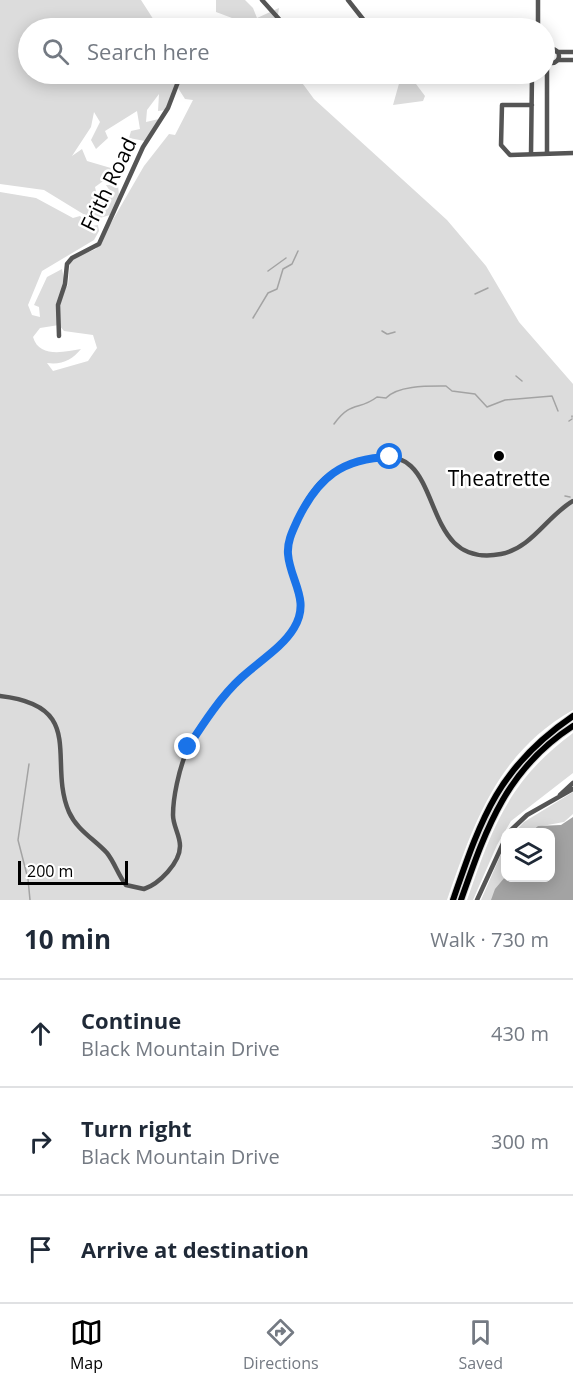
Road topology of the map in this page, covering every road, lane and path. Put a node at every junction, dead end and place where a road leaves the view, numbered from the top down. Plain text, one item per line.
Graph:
1 (262, 0) edge
2 (538, 0) edge
3 (351, 1) edge
4 (278, 18) edge
5 (363, 18) edge
6 (538, 18) edge
7 (557, 52) joint
8 (573, 52) edge
9 (558, 60) junction
10 (573, 60) edge
11 (555, 62) edge
12 (177, 84) edge
13 (532, 84) edge
14 (547, 84) edge
15 (532, 105) junction
16 (547, 153) junction
17 (573, 153) edge
18 (531, 154) junction
19 (58, 336) dead end
20 (573, 501) edge
21 (0, 696) edge
22 (573, 717) edge
23 (573, 726) edge
24 (573, 783) edge
25 (573, 789) edge
26 (551, 802) junction
27 (513, 828) edge
28 (501, 848) edge
29 (453, 900) edge
30 (461, 900) edge
31 (477, 900) edge

1 - 4 street
2 - 6 street
3 - 5 street
7 - 8 street
7 - 9 street
9 - 10 street
9 - 11 street
12 - 19 street, Frith Road
13 - 15 street
14 - 16 street
15 - 18 street
15 - 18 street
16 - 17 street
16 - 18 street
20 - 21 street
22 - 29 highway
23 - 30 highway
24 - 26 street
25 - 26 street
26 - 27 street
28 - 31 street

